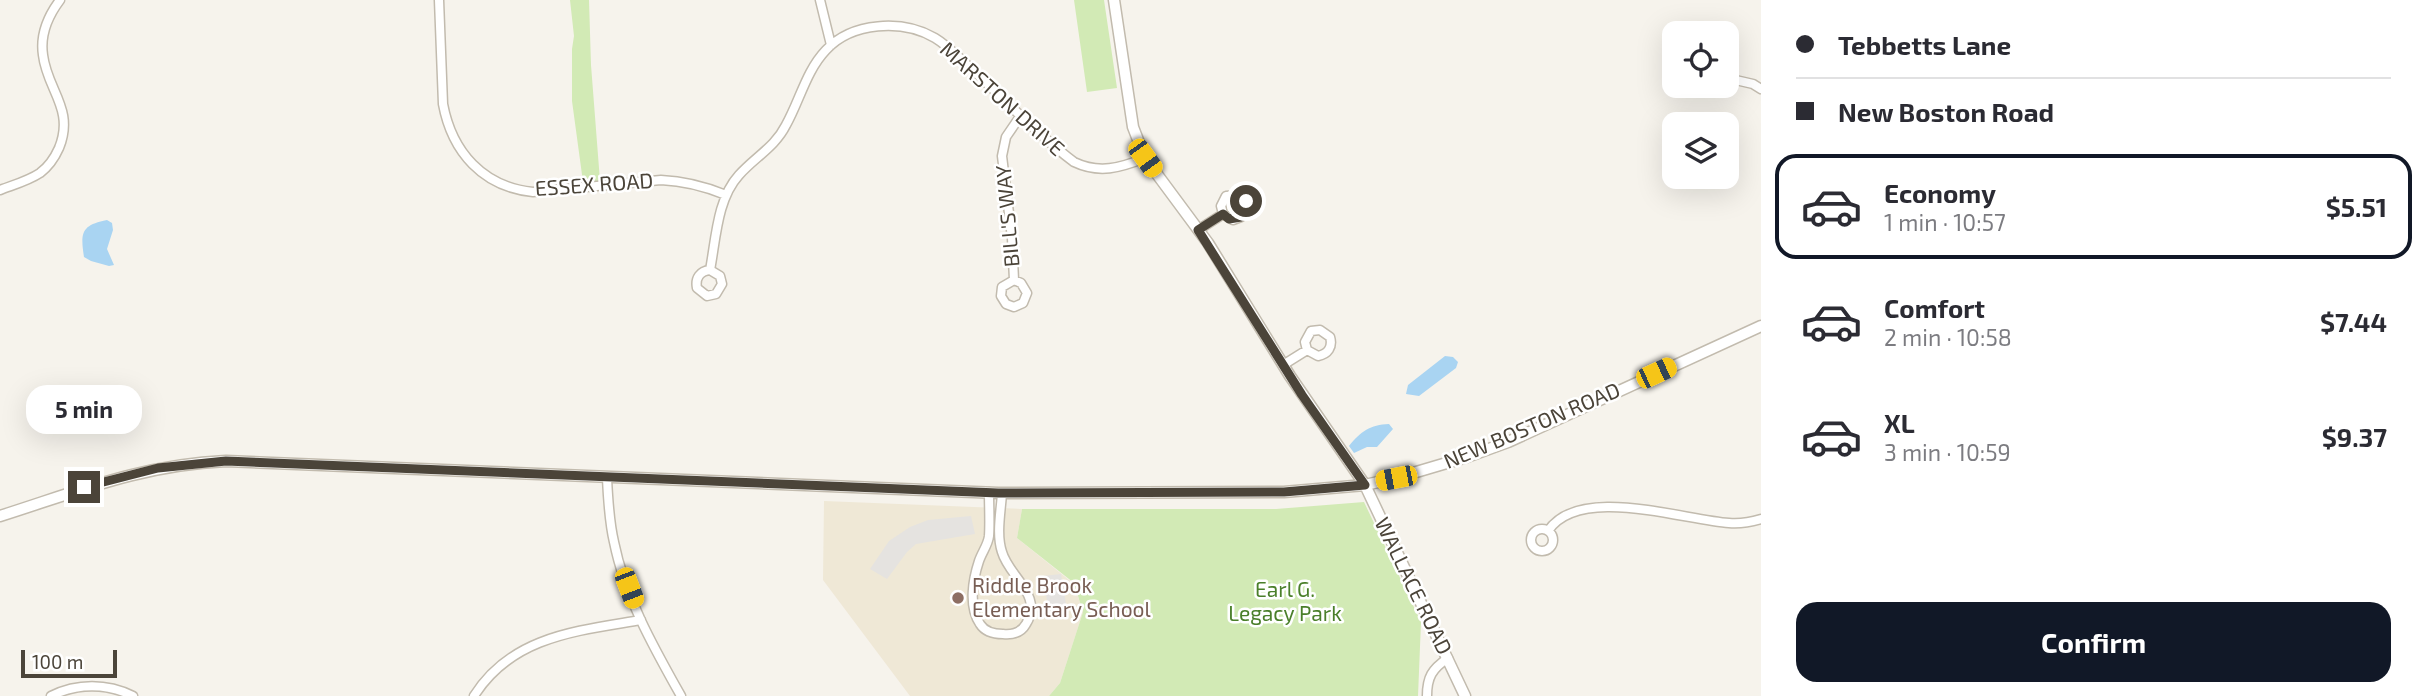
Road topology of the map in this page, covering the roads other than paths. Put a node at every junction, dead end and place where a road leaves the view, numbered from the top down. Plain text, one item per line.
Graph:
1 (60, 0) edge
2 (439, 0) edge
3 (820, 0) edge
4 (1114, 0) edge
5 (831, 45) junction
6 (1739, 81) edge
7 (1761, 89) edge
8 (1021, 114) junction
9 (1145, 158) junction
10 (0, 190) edge
11 (726, 195) junction
12 (1223, 214) dead end
13 (1198, 230) junction
14 (710, 270) dead end
15 (1013, 280) dead end
16 (1761, 326) edge
17 (1307, 350) dead end
18 (1283, 365) junction
19 (607, 478) junction
20 (1365, 485) junction
21 (989, 492) junction
22 (1002, 493) junction
23 (0, 516) edge
24 (1761, 519) edge
25 (1548, 531) dead end
26 (641, 620) junction
27 (1448, 658) junction
28 (51, 696) edge
29 (133, 696) edge
30 (474, 696) edge
31 (681, 696) edge
32 (1427, 696) edge
33 (1465, 696) edge

1 - 10 street
2 - 11 street, ESSEX ROAD
3 - 5 street
4 - 9 street, WALLACE ROAD
5 - 8 street, MARSTON DRIVE
5 - 11 street, MARSTON DRIVE
6 - 7 street
8 - 9 street, MARSTON DRIVE
8 - 15 street, BILL'S WAY
9 - 13 street, WALLACE ROAD
11 - 14 street, MARSTON DRIVE
12 - 13 street
13 - 18 street, WALLACE ROAD
16 - 20 street, NEW BOSTON ROAD
17 - 18 street
18 - 20 street, WALLACE ROAD
19 - 21 street, NEW BOSTON ROAD
19 - 23 street, NEW BOSTON ROAD
19 - 26 street
20 - 22 street, NEW BOSTON ROAD
20 - 27 street, WALLACE ROAD
21 - 22 street, NEW BOSTON ROAD
21 - 22 street
24 - 25 street
26 - 30 street
26 - 31 street
27 - 32 street
27 - 33 street, WALLACE ROAD
28 - 29 street

